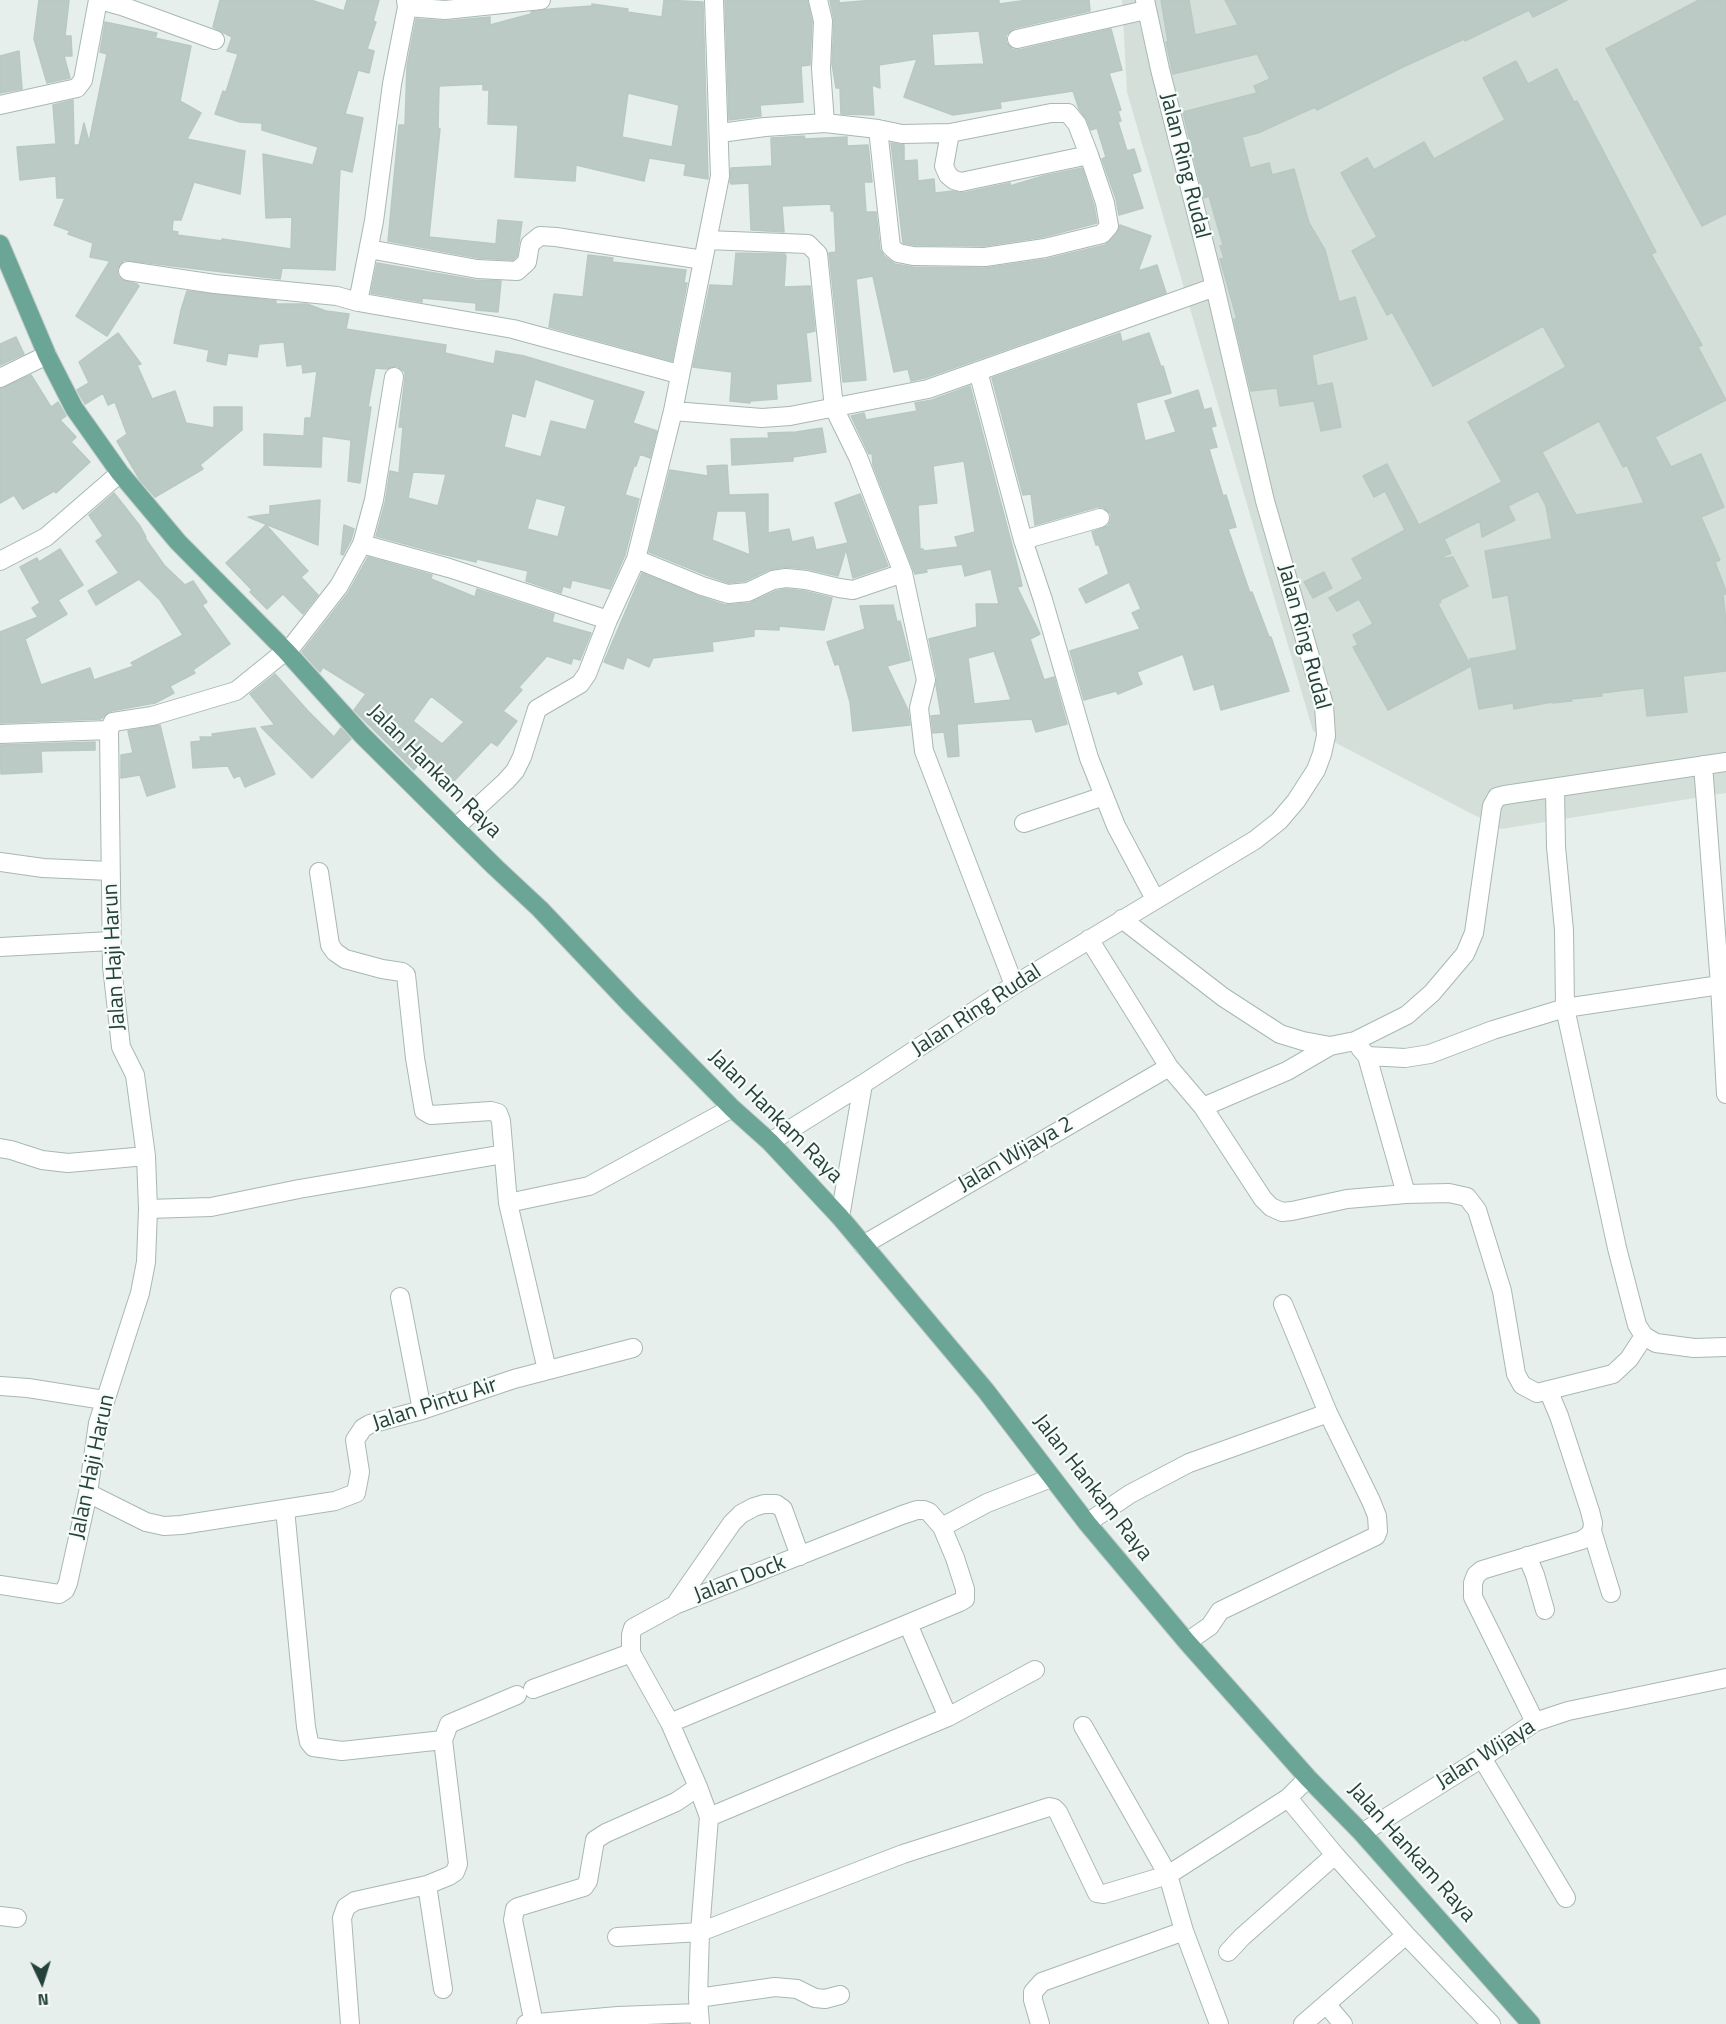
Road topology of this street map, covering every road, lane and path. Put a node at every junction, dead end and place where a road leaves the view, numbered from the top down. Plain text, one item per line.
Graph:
1 (99, 0) edge
2 (541, 0) edge
3 (714, 0) edge
4 (818, 0) edge
5 (407, 3) edge
6 (1145, 5) edge
7 (1017, 39) dead end
8 (215, 40) dead end
9 (0, 105) edge
10 (825, 123) junction
11 (878, 129) junction
12 (720, 133) junction
13 (950, 133) junction
14 (1089, 155) junction
15 (707, 240) junction
16 (0, 244) edge
17 (369, 249) junction
18 (703, 260) junction
19 (128, 271) dead end
20 (1215, 287) junction
21 (358, 302) junction
22 (46, 355) junction
23 (978, 371) junction
24 (680, 376) junction
25 (393, 377) dead end
26 (0, 378) edge
27 (834, 408) junction
28 (673, 411) junction
29 (120, 473) junction
30 (1100, 518) dead end
31 (1023, 540) junction
32 (362, 544) junction
33 (636, 559) junction
34 (0, 561) edge
35 (903, 573) junction
36 (608, 620) junction
37 (286, 651) junction
38 (109, 730) junction
39 (0, 734) edge
40 (1726, 762) edge
41 (1703, 765) junction
42 (1555, 789) junction
43 (1104, 796) junction
44 (1024, 823) dead end
45 (456, 827) junction
46 (0, 862) edge
47 (110, 871) junction
48 (319, 872) dead end
49 (1155, 899) junction
50 (1122, 919) junction
51 (1089, 939) junction
52 (111, 941) junction
53 (0, 947) edge
54 (1722, 962) edge
55 (1014, 985) junction
56 (1720, 985) junction
57 (1565, 1008) junction
58 (1355, 1041) junction
59 (1330, 1046) junction
60 (1367, 1056) junction
61 (1169, 1067) junction
62 (863, 1084) junction
63 (1726, 1094) edge
64 (1203, 1107) junction
65 (732, 1108) junction
66 (770, 1142) junction
67 (0, 1149) edge
68 (504, 1154) junction
69 (146, 1156) junction
70 (1406, 1194) junction
71 (508, 1203) junction
72 (148, 1209) junction
73 (840, 1217) junction
74 (863, 1245) junction
75 (400, 1297) dead end
76 (1283, 1304) dead end
77 (1644, 1336) junction
78 (1726, 1347) edge
79 (633, 1348) dead end
80 (547, 1370) junction
81 (0, 1386) edge
82 (1548, 1390) junction
83 (104, 1400) junction
84 (422, 1410) junction
85 (1328, 1413) junction
86 (1051, 1478) junction
87 (88, 1493) junction
88 (285, 1509) junction
89 (950, 1523) junction
90 (1087, 1523) junction
91 (1592, 1531) junction
92 (800, 1556) junction
93 (1527, 1556) junction
94 (0, 1585) edge
95 (1611, 1593) dead end
96 (675, 1605) junction
97 (1545, 1610) dead end
98 (908, 1624) junction
99 (1187, 1642) junction
100 (631, 1653) junction
101 (1035, 1670) dead end
102 (1726, 1678) edge
103 (948, 1717) junction
104 (1535, 1722) junction
105 (670, 1723) junction
106 (1083, 1726) dead end
107 (443, 1740) junction
108 (1482, 1758) junction
109 (1308, 1778) junction
110 (698, 1787) junction
111 (1288, 1798) junction
112 (709, 1817) junction
113 (1362, 1833) junction
114 (1335, 1855) junction
115 (1168, 1875) junction
116 (427, 1885) junction
117 (1566, 1898) dead end
118 (1184, 1931) junction
119 (700, 1932) junction
120 (1406, 1935) junction
121 (617, 1937) dead end
122 (1228, 1952) dead end
123 (443, 1989) dead end
124 (840, 1995) dead end
125 (1326, 2004) junction
126 (699, 2012) edge
127 (618, 2020) edge
128 (531, 2023) edge
129 (350, 2024) edge
130 (1040, 2024) edge
131 (1219, 2024) edge
132 (1303, 2024) edge
133 (1343, 2024) edge
134 (1491, 2024) edge
135 (1531, 2024) edge

1 - 8 street
1 - 9 street
2 - 5 street
3 - 12 street
4 - 10 street
5 - 17 street
6 - 7 street
6 - 20 street, Jalan Ring Rudal
10 - 11 street
10 - 12 street
11 - 13 street
11 - 14 street
12 - 15 street
13 - 14 street
13 - 14 street
15 - 18 street
15 - 27 street
16 - 22 main road, Jalan Hankam Raya
17 - 18 street
17 - 21 street
18 - 24 street
19 - 21 street
20 - 23 street
20 - 49 street, Jalan Ring Rudal
21 - 24 street
22 - 26 street
22 - 29 main road, Jalan Hankam Raya
23 - 27 street
23 - 31 street
24 - 28 street
25 - 32 street
27 - 28 street
27 - 35 street
28 - 33 street
29 - 34 street
29 - 37 main road, Jalan Hankam Raya
30 - 31 street
31 - 43 street
32 - 36 street
32 - 37 street
33 - 35 street
33 - 36 street
35 - 55 street
36 - 45 street
37 - 38 street
37 - 45 main road, Jalan Hankam Raya
38 - 39 street
38 - 47 street, Jalan Haji Harun
40 - 41 street
41 - 42 street
41 - 54 street
42 - 57 street
42 - 58 street
43 - 44 street
43 - 49 street
45 - 65 main road, Jalan Hankam Raya
46 - 47 street
47 - 52 street, Jalan Haji Harun
48 - 68 street
49 - 50 street, Jalan Ring Rudal
50 - 51 street, Jalan Ring Rudal
50 - 59 street
51 - 55 street, Jalan Ring Rudal
51 - 61 street
52 - 53 street
52 - 69 street, Jalan Haji Harun
54 - 56 street
55 - 62 street, Jalan Ring Rudal
56 - 57 street
56 - 63 street
57 - 60 street
57 - 77 street
58 - 59 street
58 - 60 street
59 - 64 street
60 - 70 street
61 - 64 street
61 - 74 street, Jalan Wijaya 2
62 - 66 street, Jalan Ring Rudal
62 - 73 street
64 - 70 street
65 - 66 main road, Jalan Hankam Raya
65 - 71 street
66 - 73 main road, Jalan Hankam Raya
67 - 69 street
68 - 71 street
68 - 72 street
69 - 72 street, Jalan Haji Harun
70 - 82 street
71 - 80 street
72 - 83 street, Jalan Haji Harun
73 - 74 main road, Jalan Hankam Raya
74 - 86 main road, Jalan Hankam Raya
75 - 84 street
76 - 85 street
77 - 78 street
77 - 82 street
79 - 80 street, Jalan Pintu Air
80 - 84 street, Jalan Pintu Air
81 - 83 street
82 - 91 street
83 - 87 street, Jalan Haji Harun
84 - 88 street, Jalan Pintu Air
85 - 90 street
85 - 99 street
86 - 89 street
86 - 90 main road, Jalan Hankam Raya
87 - 88 street, Jalan Pintu Air
87 - 94 street, Jalan Haji Harun
88 - 107 street
89 - 92 street, Jalan Dock
89 - 98 street
90 - 99 main road, Jalan Hankam Raya
91 - 93 street
91 - 95 street
92 - 96 street, Jalan Dock
92 - 96 street
93 - 97 street
93 - 104 street
96 - 100 street, Jalan Dock
98 - 103 street
98 - 105 street
99 - 109 main road, Jalan Hankam Raya
100 - 105 street
100 - 107 street
101 - 103 street
102 - 104 street, Jalan Wijaya
103 - 112 street
104 - 108 street, Jalan Wijaya
105 - 110 street
106 - 115 street
107 - 116 street
108 - 113 street, Jalan Wijaya
108 - 117 street
109 - 111 street
109 - 113 main road, Jalan Hankam Raya
110 - 112 street
110 - 128 street
111 - 114 street
111 - 115 street
112 - 119 street
113 - 135 main road, Jalan Hankam Raya
114 - 120 street
114 - 122 street
115 - 118 street
115 - 119 street
116 - 123 street
116 - 129 street
118 - 130 street
118 - 131 street
119 - 121 street
119 - 126 street
120 - 125 street
120 - 134 street
124 - 126 street
125 - 132 street
125 - 133 street
126 - 127 street
127 - 128 street

